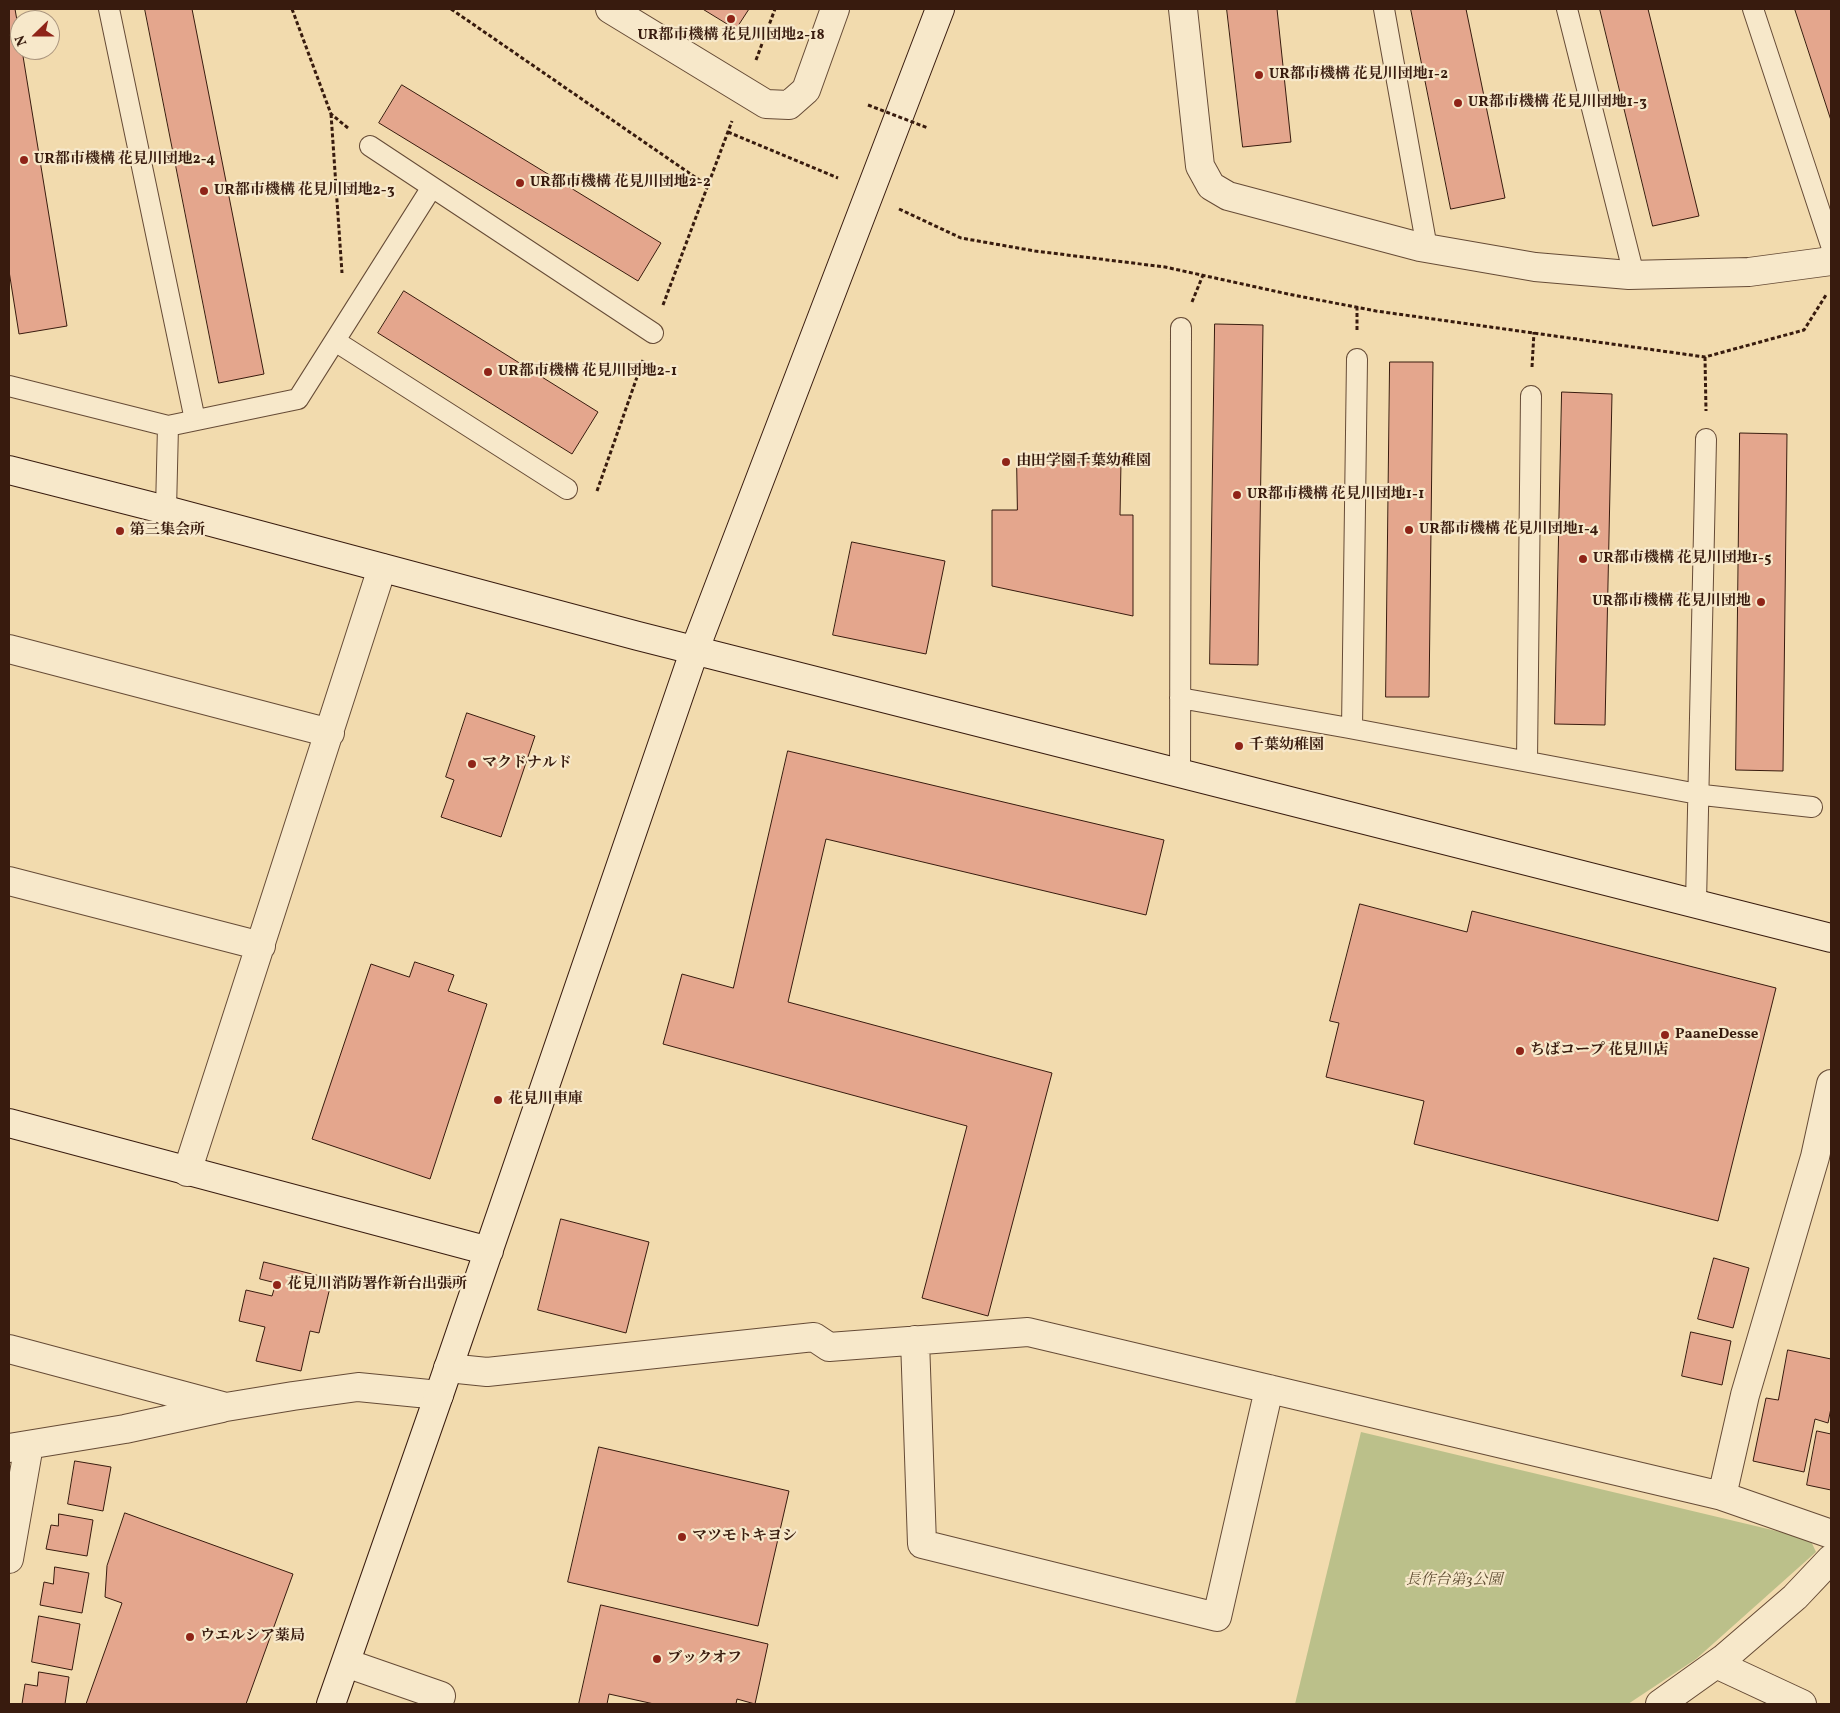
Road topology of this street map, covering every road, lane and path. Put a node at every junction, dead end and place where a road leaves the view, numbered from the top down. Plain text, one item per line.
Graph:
1 (109, 9) edge
2 (292, 9) edge
3 (451, 9) edge
4 (610, 9) edge
5 (775, 9) edge
6 (836, 9) edge
7 (940, 9) edge
8 (1183, 9) edge
9 (1384, 9) edge
10 (1567, 9) edge
11 (1754, 9) edge
12 (744, 90) junction
13 (868, 106) dead end
14 (331, 114) junction
15 (928, 128) dead end
16 (728, 132) dead end
17 (370, 146) joint
18 (838, 179) dead end
19 (708, 186) dead end
20 (432, 187) junction
21 (898, 209) dead end
22 (1831, 246) edge
23 (1427, 248) junction
24 (1831, 261) edge
25 (342, 274) dead end
26 (1634, 275) junction
27 (1829, 291) dead end
28 (1181, 328) dead end
29 (653, 332) dead end
30 (1534, 332) junction
31 (335, 341) junction
32 (1705, 357) junction
33 (1357, 359) dead end
34 (9, 386) edge
35 (1531, 396) joint
36 (195, 420) junction
37 (168, 426) junction
38 (1706, 439) joint
39 (9, 470) edge
40 (567, 489) dead end
41 (166, 510) junction
42 (382, 568) junction
43 (9, 649) edge
44 (695, 649) junction
45 (1180, 698) junction
46 (1352, 728) junction
47 (330, 733) junction
48 (1527, 762) junction
49 (1180, 773) junction
50 (1698, 794) junction
51 (1812, 807) dead end
52 (9, 881) edge
53 (1696, 904) junction
54 (1831, 938) edge
55 (261, 946) junction
56 (1831, 1084) edge
57 (9, 1123) edge
58 (187, 1172) junction
59 (489, 1251) junction
60 (914, 1340) junction
61 (9, 1349) edge
62 (448, 1368) junction
63 (1269, 1389) junction
64 (439, 1395) junction
65 (226, 1407) junction
66 (19, 1447) edge
67 (1722, 1496) junction
68 (1831, 1534) edge
69 (9, 1559) edge
70 (1831, 1559) edge
71 (346, 1663) junction
72 (1716, 1664) junction
73 (331, 1704) edge
74 (438, 1704) edge
75 (1660, 1704) edge
76 (1802, 1704) edge

1 - 36 lane
2 - 14 path
3 - 19 path
4 - 12 street
5 - 12 path
6 - 12 street
7 - 44 street
8 - 23 street
9 - 23 lane
10 - 26 lane
11 - 22 lane
13 - 15 path, bridge
14 - 17 path
14 - 25 path
16 - 18 path
17 - 20 lane
20 - 29 lane
20 - 31 lane
21 - 30 path
23 - 26 street
24 - 26 street
27 - 32 path
28 - 45 lane
30 - 32 path
30 - 35 path
31 - 36 lane
31 - 40 lane
32 - 38 path
33 - 46 lane
34 - 37 lane
35 - 48 lane
36 - 37 lane
37 - 41 lane
38 - 50 lane
39 - 41 street
41 - 42 street
42 - 44 street
42 - 47 street
43 - 47 street
44 - 49 street
44 - 59 street
45 - 46 lane
45 - 49 lane
46 - 48 lane
47 - 55 street
48 - 50 lane
49 - 53 street
50 - 51 lane
50 - 53 lane
52 - 55 street
53 - 54 street
55 - 58 street
56 - 67 street
57 - 58 street
58 - 59 street
59 - 62 street
60 - 62 street
60 - 63 street
60 - 63 street
61 - 65 street
62 - 64 street
63 - 67 street
64 - 65 street
64 - 71 street
65 - 66 street
66 - 69 street
67 - 68 street
70 - 72 street
71 - 73 street
71 - 74 street
72 - 75 street
72 - 76 street

